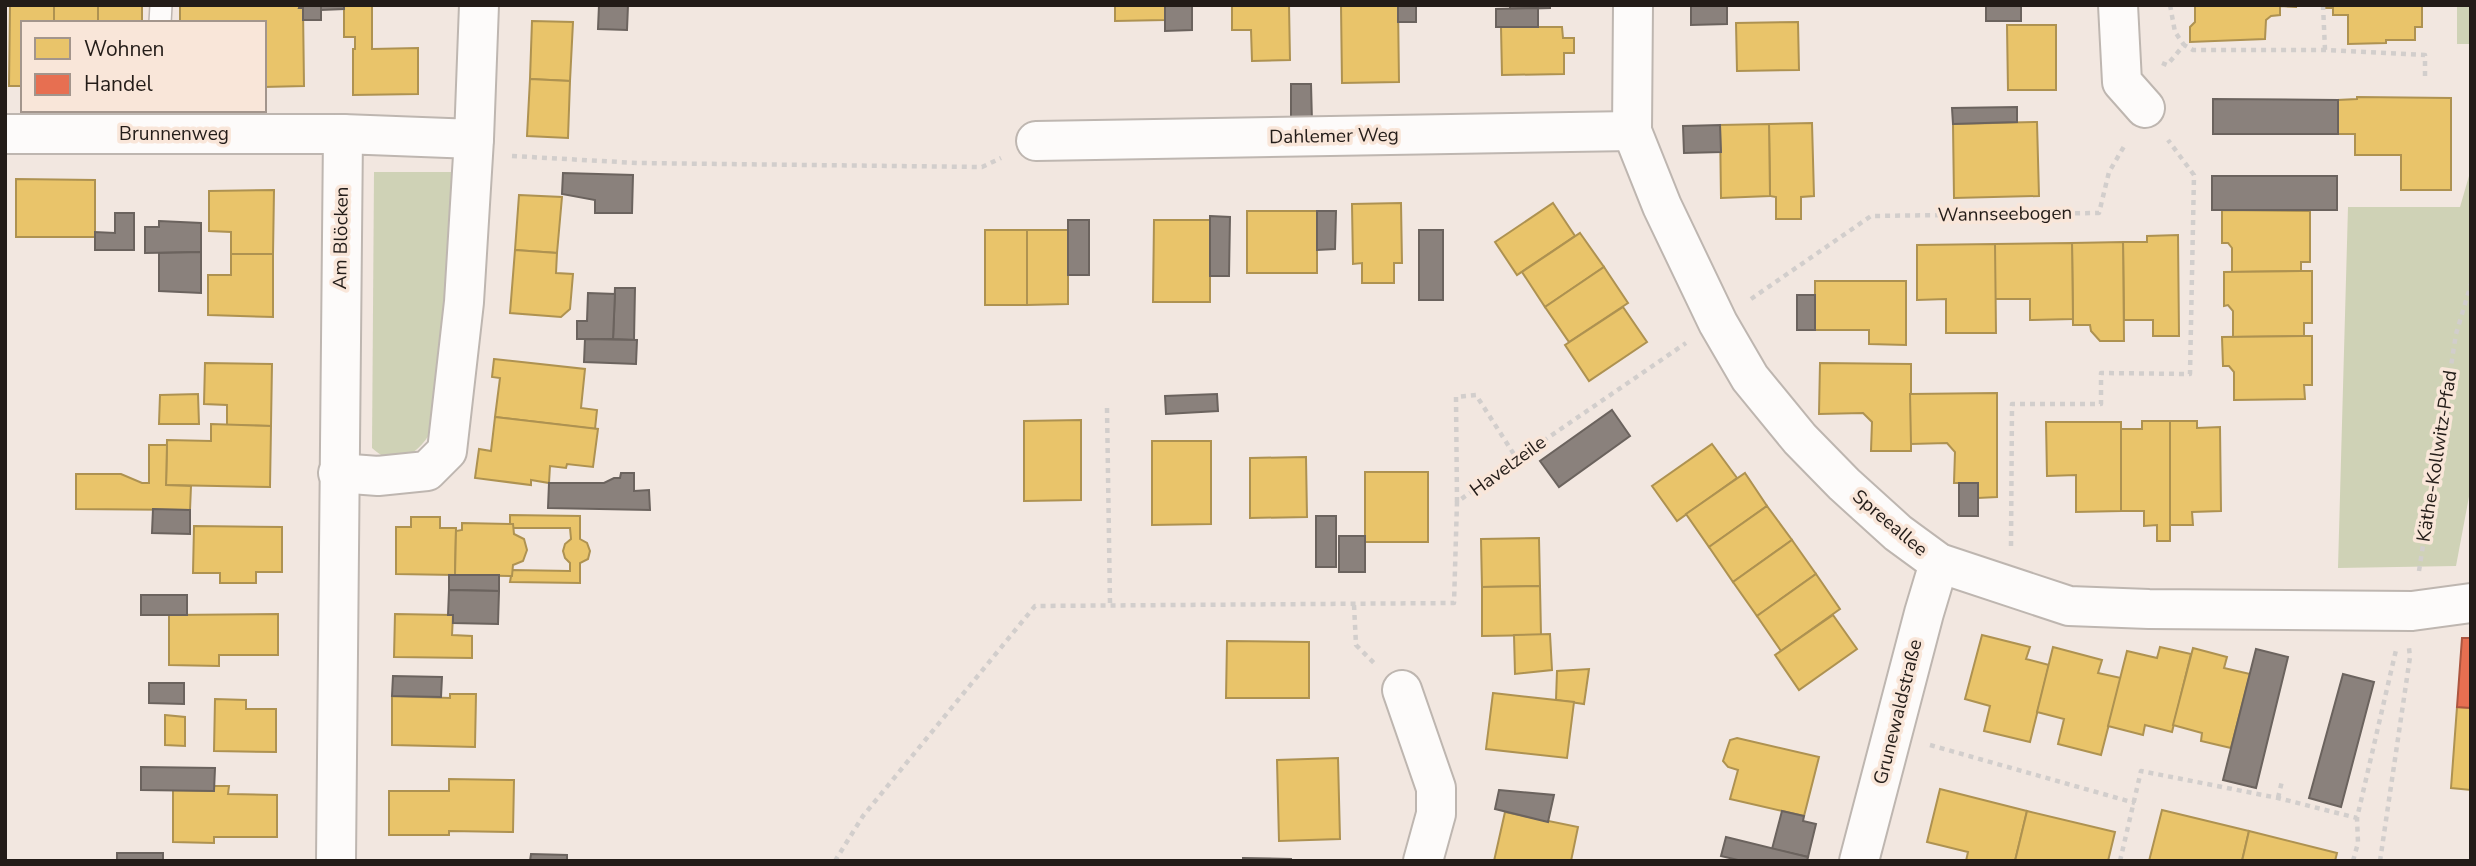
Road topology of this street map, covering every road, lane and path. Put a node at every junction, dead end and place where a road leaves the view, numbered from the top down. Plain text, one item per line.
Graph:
1 (479, 5) edge
2 (1633, 5) edge
3 (2118, 5) edge
4 (2170, 5) edge
5 (2323, 5) edge
6 (2184, 45) junction
7 (2119, 46) junction
8 (2325, 50) junction
9 (2426, 81) dead end
10 (2145, 108) junction
11 (160, 122) edge
12 (1632, 131) junction
13 (5, 134) edge
14 (342, 134) junction
15 (474, 139) junction
16 (1036, 141) joint
17 (2471, 284) edge
18 (1718, 323) junction
19 (1107, 408) dead end
20 (1517, 459) junction
21 (338, 473) junction
22 (1457, 502) junction
23 (1940, 564) junction
24 (2419, 574) dead end
25 (2006, 585) junction
26 (2471, 603) edge
27 (1111, 604) junction
28 (1354, 605) junction
29 (2408, 637) dead end
30 (2399, 644) dead end
31 (1402, 690) joint
32 (1893, 734) junction
33 (2282, 781) dead end
34 (2278, 798) junction
35 (2135, 803) junction
36 (2357, 818) junction
37 (336, 861) edge
38 (835, 861) edge
39 (1423, 861) edge
40 (1859, 861) edge
41 (2120, 861) edge
42 (2353, 861) edge
43 (2380, 861) edge

1 - 15 street
2 - 12 street, Spreeallee
3 - 7 street
4 - 6 path
5 - 8 path
6 - 7 path
6 - 8 path
7 - 10 street
8 - 9 path
10 - 18 path, Wannseebogen
10 - 25 path
11 - 13 street, Brunnenweg
11 - 14 street, Brunnenweg
12 - 16 street, Dahlemer Weg
12 - 18 street, Spreeallee
14 - 15 street
14 - 21 street, Am Blöcken
15 - 16 path
15 - 21 street
17 - 24 path, Käthe-Kollwitz-Pfad
18 - 20 path, Havelzeile
18 - 23 street, Spreeallee
19 - 27 path
20 - 22 path, Havelzeile
20 - 22 path
21 - 37 street, Am Blöcken
22 - 28 path, Havelzeile
23 - 25 street, Spreeallee
23 - 32 street, Grunewaldstraße
25 - 26 street, Spreeallee
27 - 28 path
27 - 38 path
28 - 31 path
29 - 43 path
30 - 36 path
31 - 39 street
32 - 35 path
32 - 40 street, Grunewaldstraße
33 - 34 path
34 - 35 path
34 - 36 path
35 - 41 path
36 - 42 path

